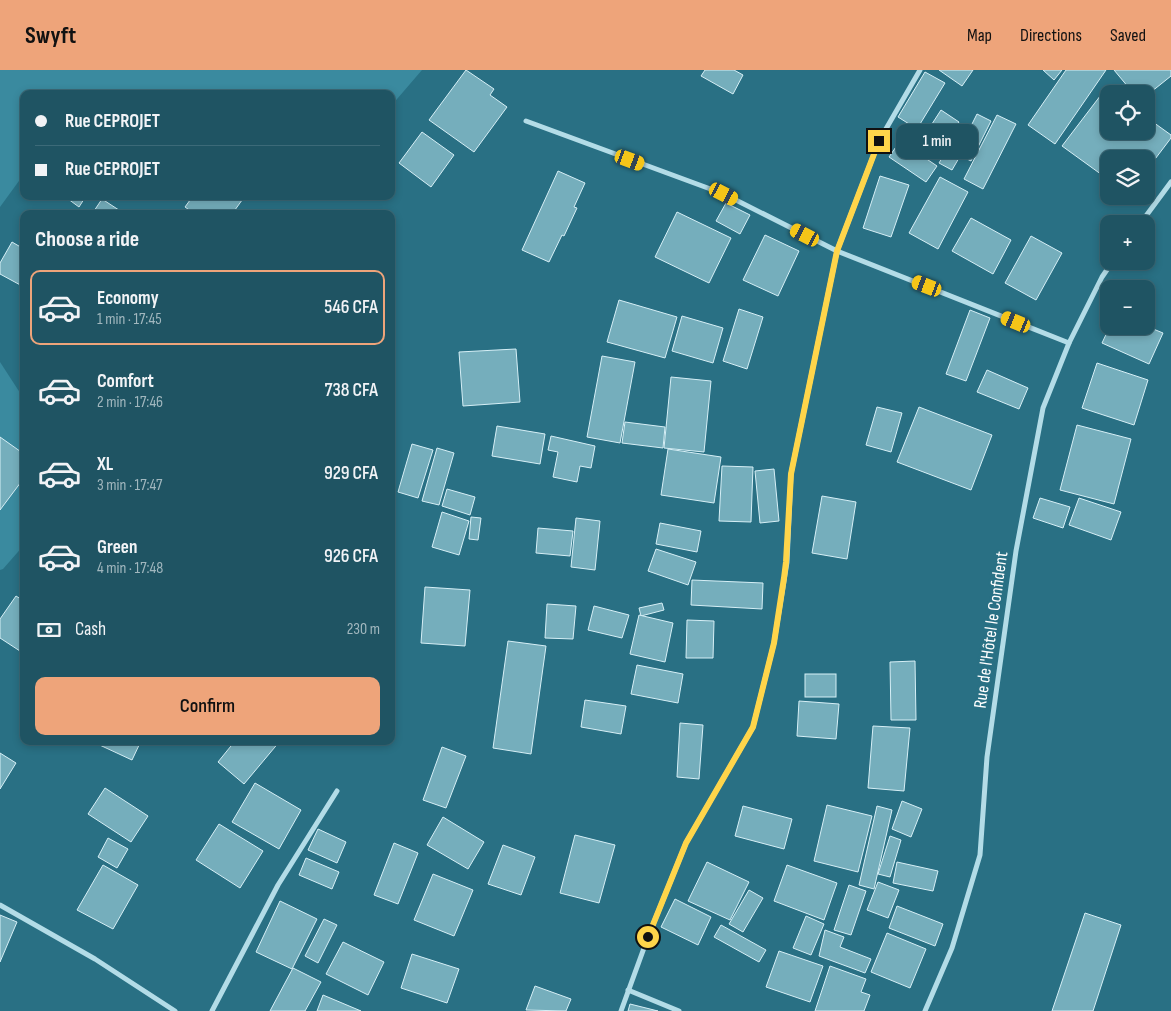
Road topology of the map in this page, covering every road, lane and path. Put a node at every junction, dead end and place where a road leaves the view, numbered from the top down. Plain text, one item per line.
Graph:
1 (920, 70) edge
2 (526, 121) dead end
3 (1171, 182) edge
4 (1147, 215) edge
5 (837, 251) junction
6 (1107, 270) edge
7 (1069, 343) junction
8 (336, 791) dead end
9 (0, 905) edge
10 (628, 990) junction
11 (176, 1011) edge
12 (212, 1011) edge
13 (621, 1011) edge
14 (679, 1011) edge
15 (925, 1011) edge

1 - 5 street
2 - 5 street
3 - 4 street
5 - 7 street
5 - 10 street
6 - 7 street, Rue de l'Hôtel le Confident
7 - 15 street, Rue de l'Hôtel le Confident
8 - 12 street
9 - 11 street
10 - 13 street
10 - 14 street

